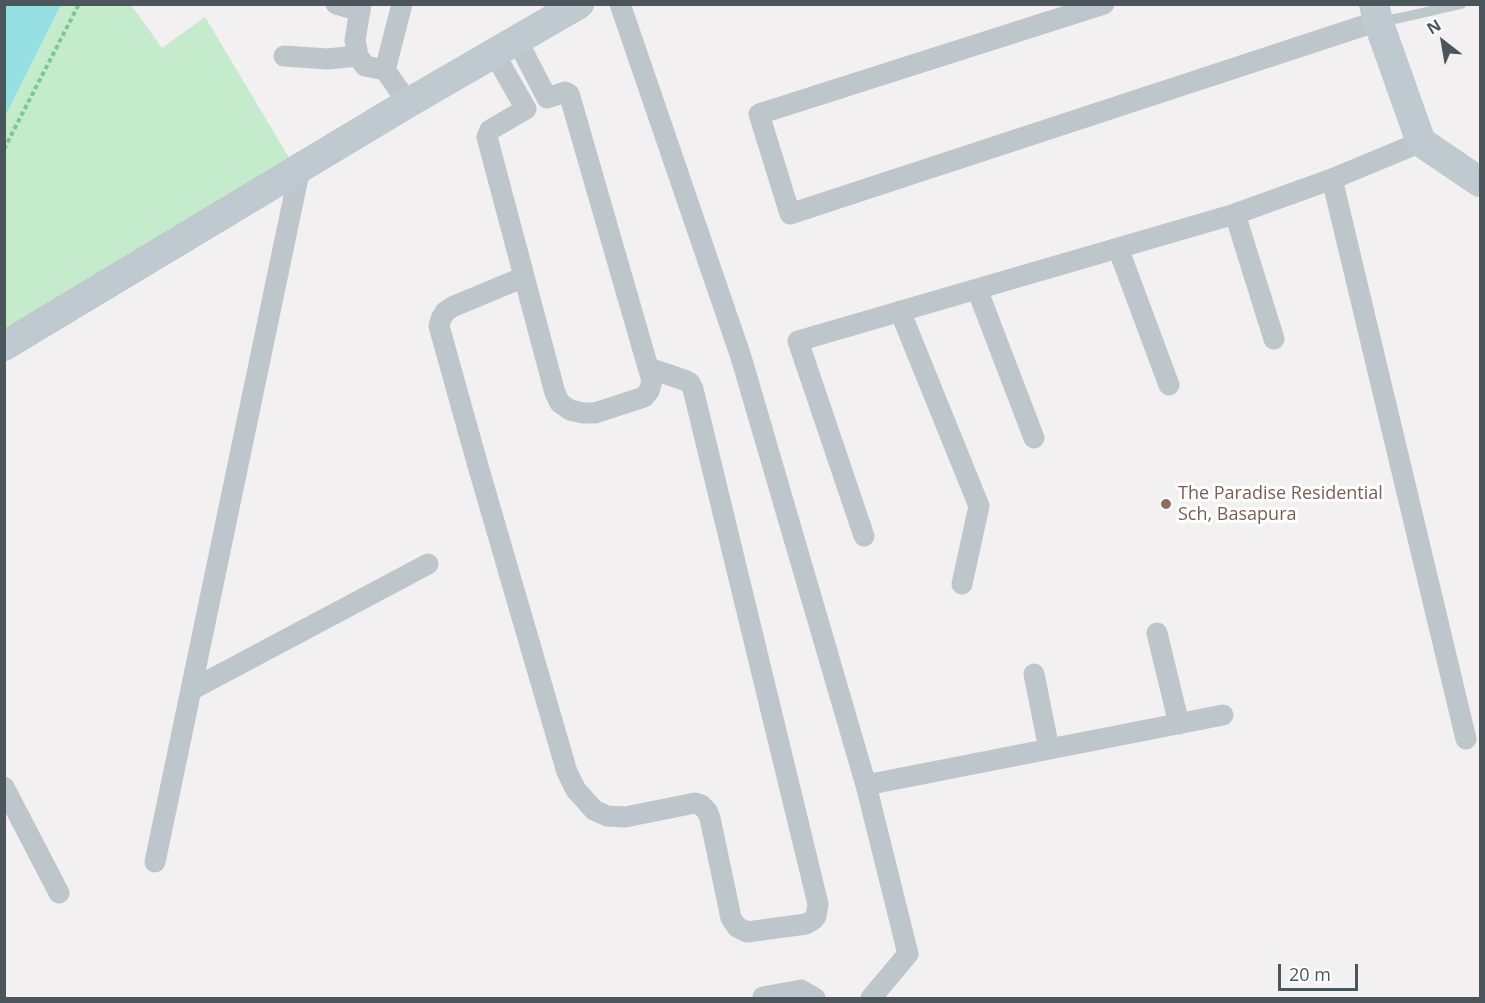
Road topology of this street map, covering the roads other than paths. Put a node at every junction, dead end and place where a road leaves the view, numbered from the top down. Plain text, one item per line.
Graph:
1 (336, 4) edge
2 (402, 4) edge
3 (579, 4) edge
4 (620, 4) edge
5 (1104, 4) edge
6 (1461, 4) edge
7 (361, 8) edge
8 (1376, 13) edge
9 (506, 46) junction
10 (284, 56) dead end
11 (358, 56) junction
12 (385, 70) junction
13 (547, 98) junction
14 (408, 103) junction
15 (526, 109) junction
16 (1421, 142) junction
17 (300, 168) junction
18 (1332, 178) junction
19 (1480, 182) edge
20 (1235, 214) junction
21 (1118, 248) junction
22 (524, 277) junction
23 (978, 289) junction
24 (900, 311) junction
25 (1274, 339) dead end
26 (4, 346) edge
27 (649, 368) junction
28 (1168, 386) dead end
29 (1034, 438) dead end
30 (864, 536) dead end
31 (428, 564) dead end
32 (962, 584) dead end
33 (1157, 633) dead end
34 (1034, 674) dead end
35 (191, 690) junction
36 (1223, 715) dead end
37 (1179, 724) junction
38 (1466, 739) dead end
39 (1048, 749) junction
40 (866, 784) junction
41 (4, 787) edge
42 (155, 862) dead end
43 (59, 893) dead end
44 (764, 999) edge
45 (815, 999) edge
46 (872, 999) edge

1 - 7 street
2 - 12 street
3 - 9 street
4 - 40 street
5 - 8 street
6 - 8 lane
7 - 11 street
8 - 16 street
9 - 13 street
9 - 14 street
9 - 15 street
10 - 11 street
11 - 12 street
12 - 14 street
13 - 15 street
13 - 27 street
14 - 17 street
15 - 22 street
16 - 18 street
16 - 19 street
17 - 26 street
17 - 35 street
18 - 20 street
18 - 38 street
20 - 21 street
20 - 25 street
21 - 23 street
21 - 28 street
22 - 27 street
22 - 27 street
23 - 24 street
23 - 29 street
24 - 30 street
24 - 32 street
31 - 35 street
33 - 37 street
34 - 39 street
35 - 42 street
36 - 37 street
37 - 39 street
39 - 40 street
40 - 46 street
41 - 43 street
44 - 45 street

